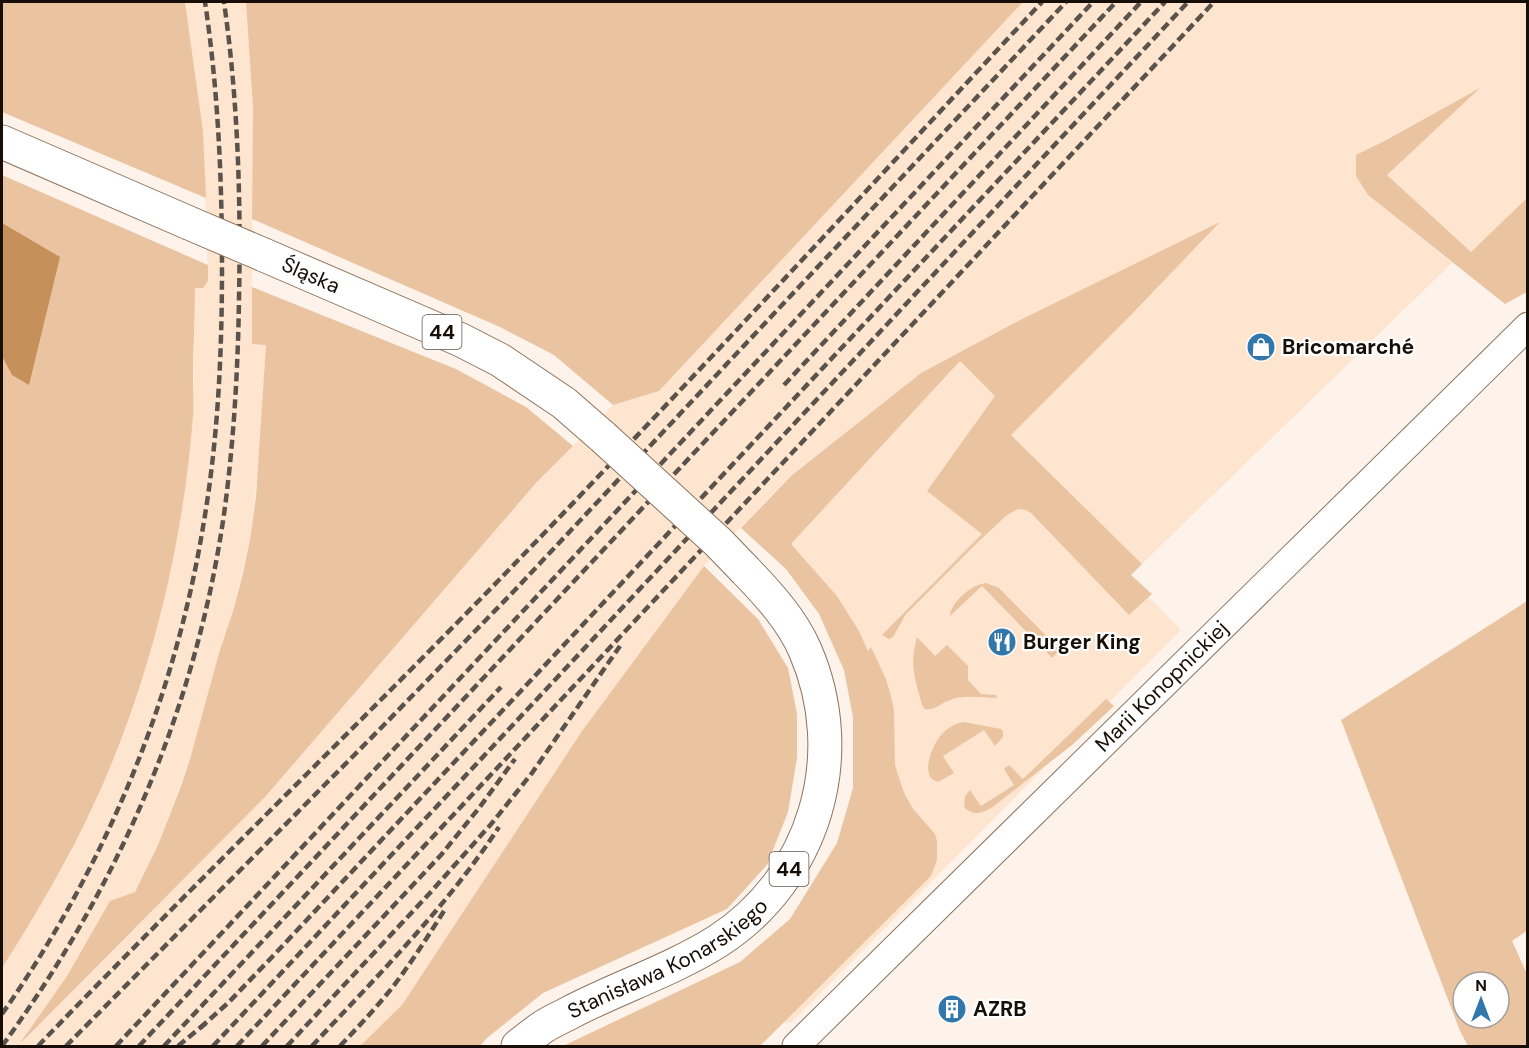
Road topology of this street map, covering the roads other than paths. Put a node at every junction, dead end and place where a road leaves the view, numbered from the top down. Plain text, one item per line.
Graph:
1 (2, 142) edge
2 (1527, 326) edge
3 (603, 437) joint
4 (518, 1047) edge
5 (796, 1047) edge

1 - 3 main road, Śląska / 44, bridge
2 - 5 street, Marii Konopnickiej
3 - 4 main road, Stanisława Konarskiego / 44, bridge

